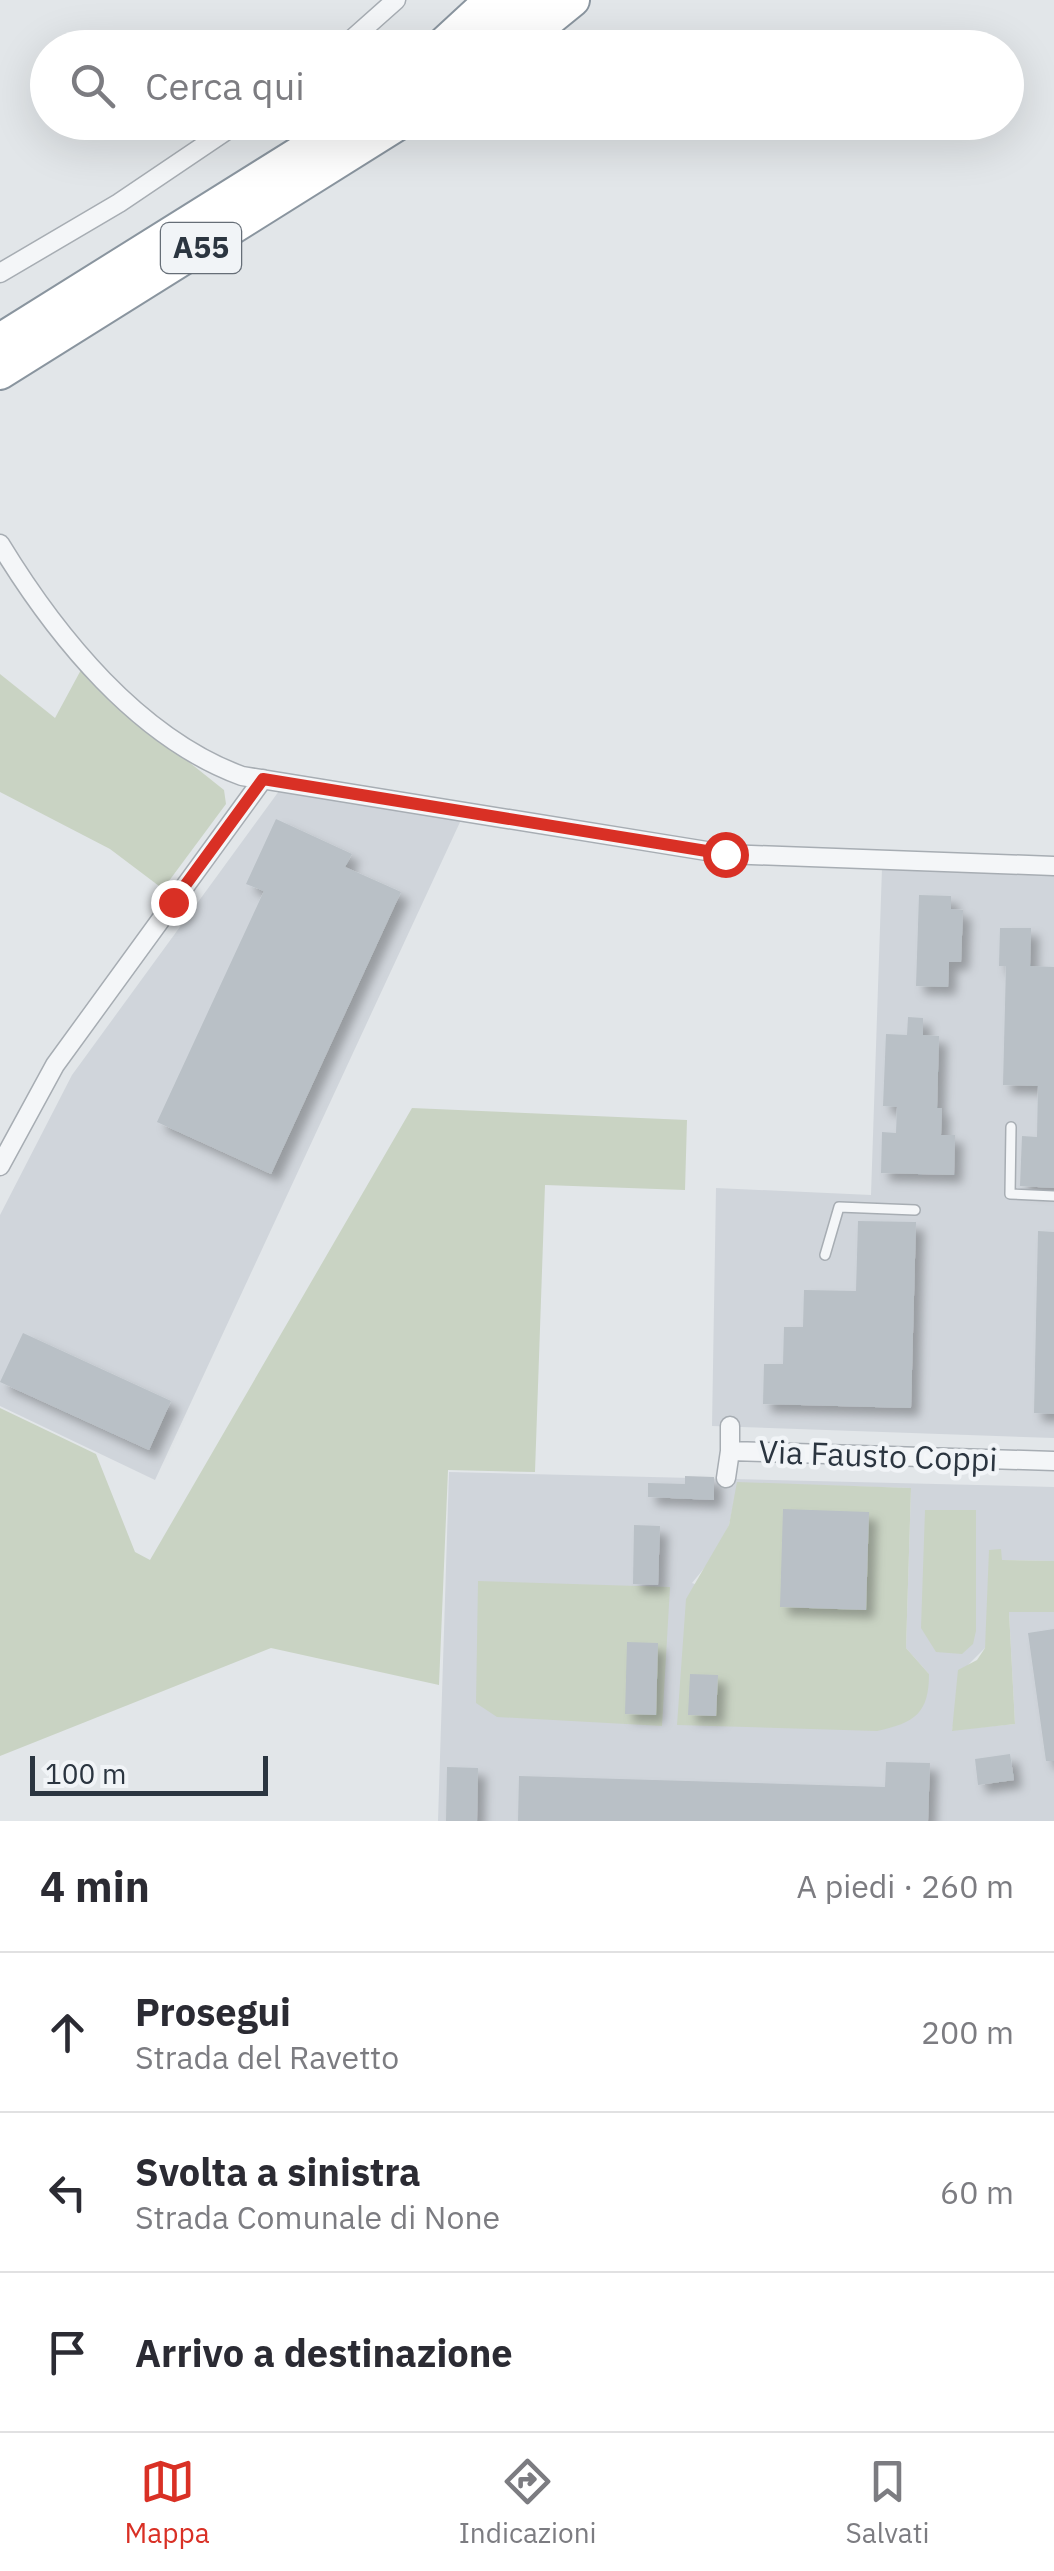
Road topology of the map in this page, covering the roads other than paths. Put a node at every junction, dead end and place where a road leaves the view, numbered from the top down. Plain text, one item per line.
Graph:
1 (396, 0) edge
2 (490, 0) edge
3 (532, 0) edge
4 (574, 0) edge
5 (362, 30) edge
6 (458, 30) edge
7 (490, 30) edge
8 (536, 30) edge
9 (213, 140) edge
10 (321, 140) edge
11 (371, 140) edge
12 (0, 274) edge
13 (0, 340) edge
14 (0, 373) edge
15 (0, 544) edge
16 (263, 779) junction
17 (1054, 866) edge
18 (1011, 1127) dead end
19 (0, 1166) edge
20 (1054, 1196) edge
21 (915, 1210) dead end
22 (825, 1254) dead end
23 (730, 1426) dead end
24 (730, 1451) junction
25 (1054, 1461) edge
26 (726, 1478) dead end

1 - 5 street
2 - 6 highway
3 - 7 highway
4 - 8 highway
9 - 12 street
10 - 13 highway, A55
11 - 14 highway, A55
15 - 16 street
16 - 17 street
16 - 19 street
18 - 20 lane
21 - 22 lane
23 - 24 street
24 - 25 street, Via Fausto Coppi
24 - 26 street, Via Fausto Coppi

